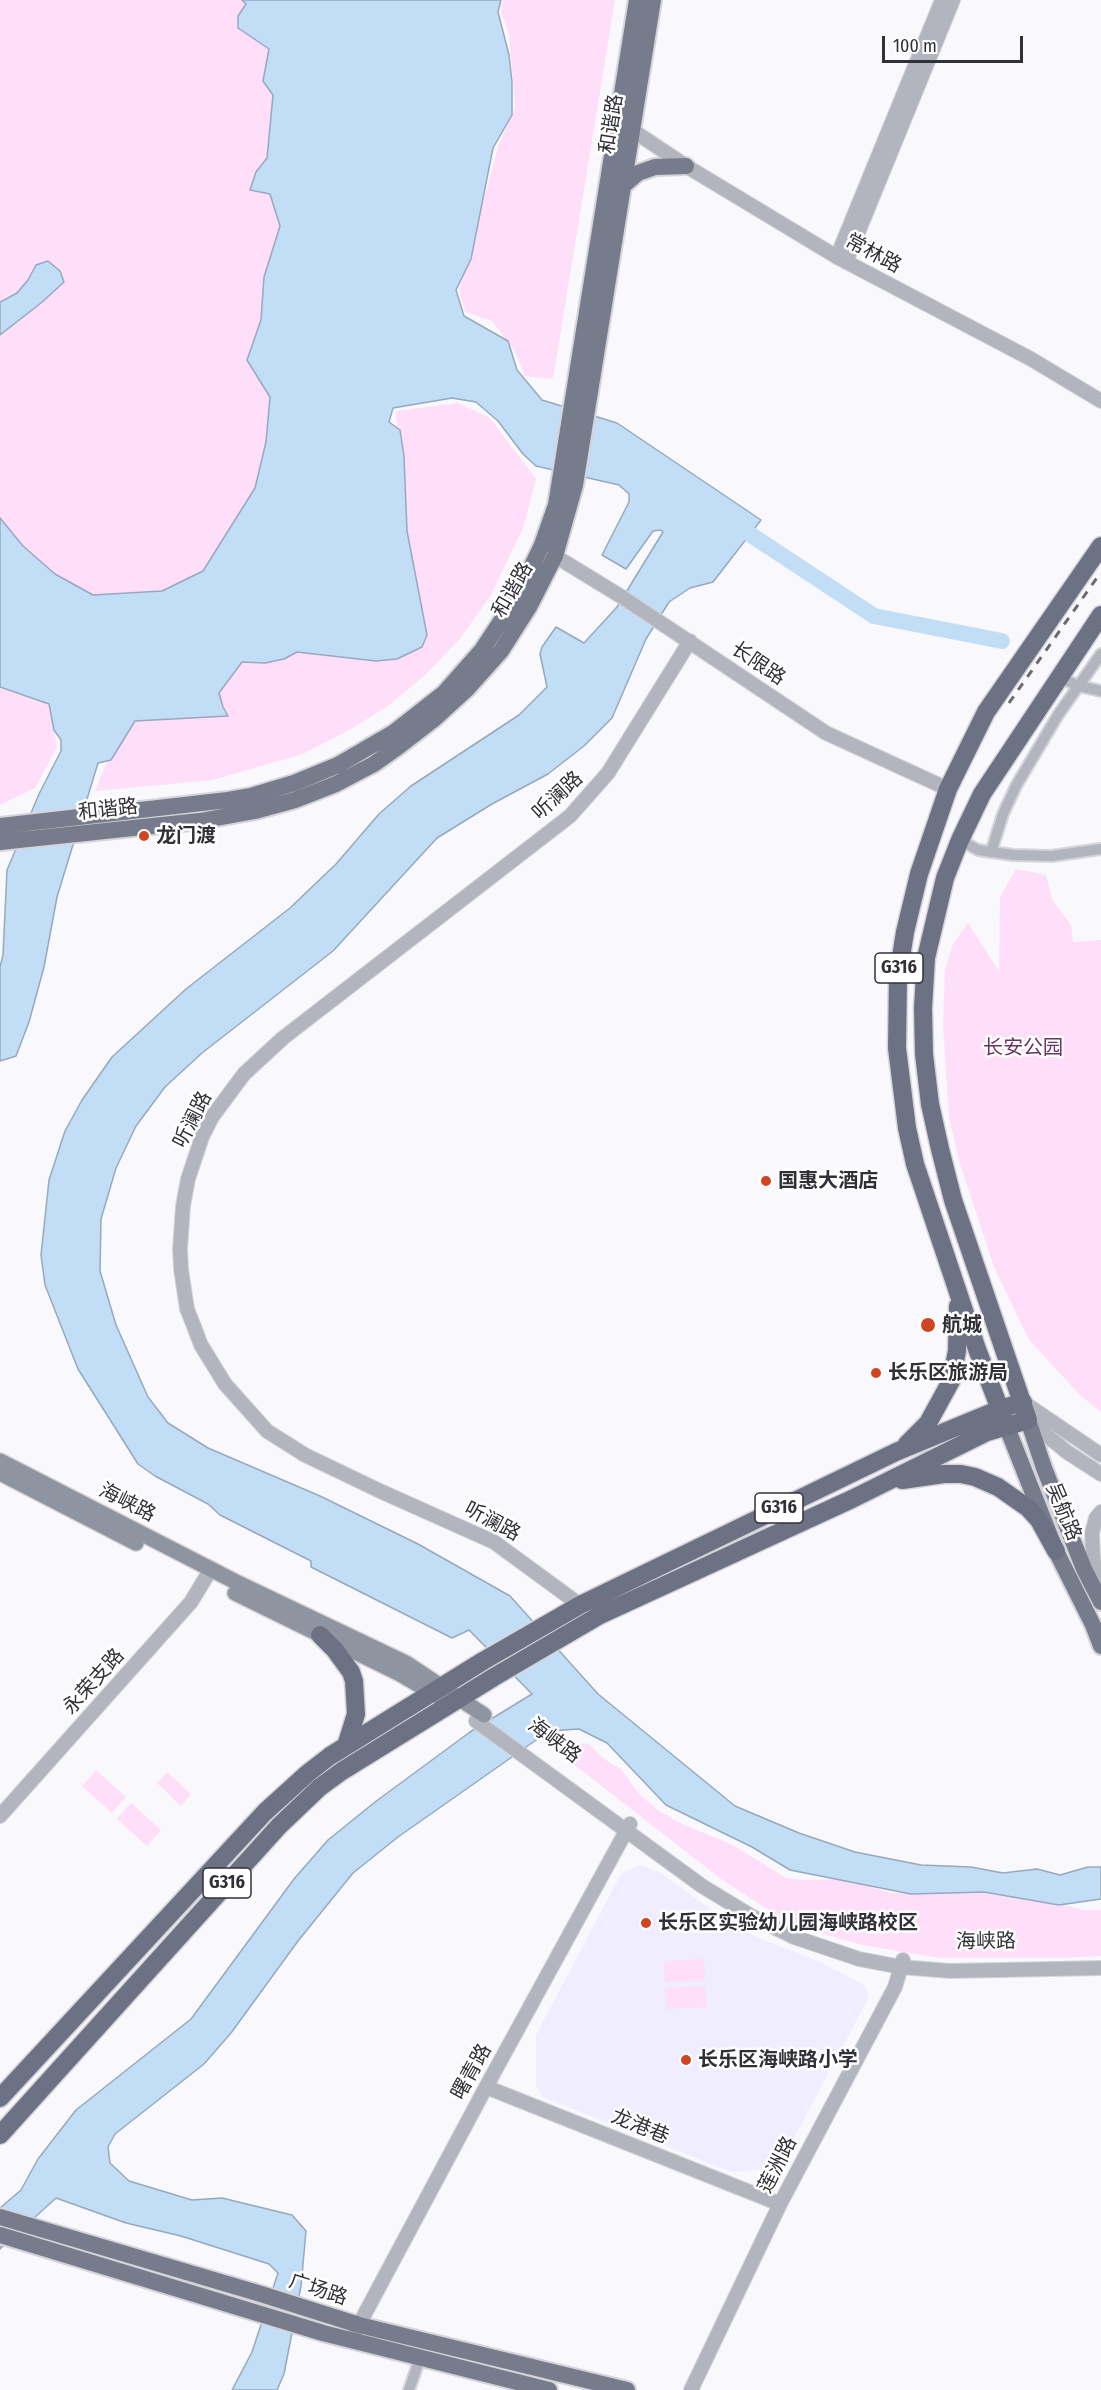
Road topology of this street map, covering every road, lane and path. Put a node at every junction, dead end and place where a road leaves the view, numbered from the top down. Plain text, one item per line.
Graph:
1 (637, 0) edge
2 (653, 0) edge
3 (942, 0) edge
4 (953, 0) edge
5 (632, 130) junction
6 (686, 166) junction
7 (623, 186) junction
8 (841, 260) junction
9 (1101, 401) edge
10 (582, 403) junction
11 (568, 484) junction
12 (1101, 546) edge
13 (555, 556) junction
14 (1101, 615) edge
15 (690, 641) junction
16 (1101, 654) edge
17 (1058, 677) junction
18 (1079, 686) junction
19 (1101, 690) edge
20 (948, 789) junction
21 (5, 825) edge
22 (960, 840) junction
23 (0, 842) edge
24 (1101, 849) edge
25 (991, 852) junction
26 (958, 1293) junction
27 (1001, 1338) junction
28 (977, 1349) junction
29 (1023, 1401) junction
30 (1003, 1417) junction
31 (1028, 1420) junction
32 (896, 1452) junction
33 (1101, 1455) edge
34 (0, 1461) edge
35 (0, 1473) edge
36 (1101, 1474) edge
37 (876, 1485) junction
38 (1057, 1501) junction
39 (1039, 1508) junction
40 (1101, 1512) edge
41 (1056, 1551) junction
42 (209, 1574) junction
43 (1100, 1601) edge
44 (580, 1605) junction
45 (320, 1635) junction
46 (1101, 1646) edge
47 (437, 1690) junction
48 (455, 1701) junction
49 (480, 1718) joint
50 (346, 1746) junction
51 (0, 1816) edge
52 (629, 1827) junction
53 (1101, 1960) edge
54 (902, 1964) junction
55 (1101, 1968) edge
56 (486, 2087) junction
57 (0, 2098) edge
58 (0, 2135) edge
59 (780, 2204) junction
60 (0, 2217) edge
61 (0, 2235) edge
62 (359, 2325) junction
63 (350, 2341) junction
64 (420, 2358) junction
65 (409, 2390) edge
66 (549, 2390) edge
67 (627, 2390) edge
68 (691, 2390) edge

1 - 10 main road, 和谐路
2 - 5 main road, 和谐路
3 - 8 street
4 - 8 street
5 - 6 street, 常林路
5 - 7 main road, 和谐路
6 - 7 main road
6 - 8 street, 常林路
7 - 10 main road, 和谐路
8 - 9 street, 常林路
10 - 11 main road, 和谐路
11 - 13 main road, 和谐路
11 - 21 main road, 和谐路
12 - 20 highway, G316
13 - 15 street, 长限路
13 - 23 main road, 和谐路
14 - 17 highway, G316
15 - 20 street, 长限路
15 - 44 street, 听澜路
16 - 18 street
17 - 18 street
17 - 22 highway, G316
18 - 19 street
18 - 25 street
20 - 26 highway, G316
22 - 25 street
22 - 27 highway, G316
24 - 25 street
26 - 28 highway, G316
26 - 32 highway
27 - 28 highway
27 - 29 highway, G316
28 - 30 highway, G316
29 - 30 highway, G316
29 - 31 highway, G316
29 - 33 street
30 - 31 highway, G316
30 - 32 highway, G316
30 - 37 highway, G316
30 - 39 main road, 吴航路
31 - 36 street
31 - 38 main road, 吴航路
32 - 44 highway, G316
34 - 42 main road, 海峡路
35 - 42 main road, 海峡路
37 - 41 highway
37 - 48 highway, G316
38 - 39 main road
38 - 43 main road, 吴航路
39 - 41 main road, 吴航路
40 - 43 street
41 - 46 main road, 吴航路
42 - 45 main road, 海峡路
42 - 47 main road, 海峡路
42 - 51 street, 永荣支路
44 - 47 highway, G316
45 - 47 main road, 海峡路
45 - 50 highway
47 - 48 main road, 海峡路
47 - 50 highway, G316
48 - 49 main road, 海峡路
48 - 58 highway, G316
49 - 52 street, 海峡路
50 - 57 highway, G316
52 - 54 street, 海峡路
52 - 56 street, 曙青路
53 - 54 street, 海峡路
54 - 55 street, 海峡路
54 - 59 street, 莲洲路
56 - 59 street, 龙港巷
56 - 62 street, 曙青路
59 - 68 street, 莲洲路
60 - 62 main road, 广场路
61 - 63 main road, 广场路
62 - 63 street, 曙青路
62 - 67 main road, 广场路
63 - 64 main road, 广场路
64 - 65 street
64 - 66 main road, 广场路

